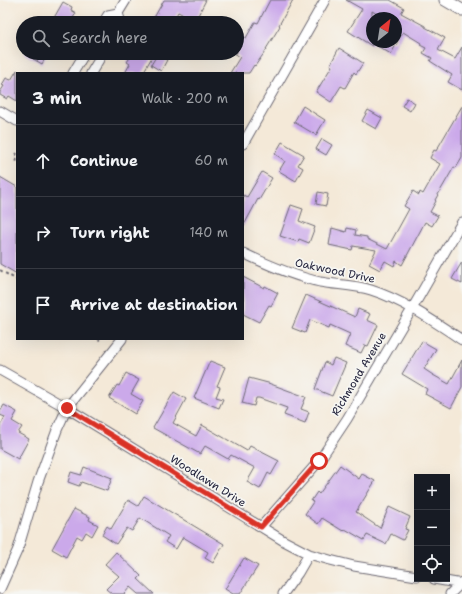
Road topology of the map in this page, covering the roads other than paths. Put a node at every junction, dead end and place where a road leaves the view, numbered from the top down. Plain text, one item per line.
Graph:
1 (126, 0) edge
2 (325, 0) edge
3 (445, 0) edge
4 (462, 10) edge
5 (118, 13) junction
6 (107, 16) edge
7 (119, 16) edge
8 (81, 60) edge
9 (99, 60) edge
10 (75, 72) edge
11 (92, 72) edge
12 (0, 111) edge
13 (16, 120) edge
14 (244, 142) edge
15 (462, 222) edge
16 (244, 254) edge
17 (412, 309) junction
18 (121, 340) edge
19 (462, 340) edge
20 (0, 370) edge
21 (67, 408) junction
22 (261, 527) junction
23 (309, 554) junction
24 (414, 576) edge
25 (450, 581) edge
26 (461, 583) edge
27 (1, 585) edge
28 (283, 594) edge
29 (450, 594) edge

1 - 5 street
2 - 14 street
3 - 4 street
5 - 6 street
5 - 7 street
8 - 10 street
9 - 11 street
12 - 13 street
15 - 17 street, Richmond Avenue
16 - 17 street, Oakwood Drive
17 - 19 street, Oakwood Drive
17 - 22 street, Richmond Avenue
18 - 21 street
20 - 21 street, Woodlawn Drive
21 - 22 street, Woodlawn Drive
21 - 27 street
22 - 23 street, Woodlawn Drive
23 - 24 street, Woodlawn Drive
23 - 28 street
25 - 26 street
26 - 29 street

